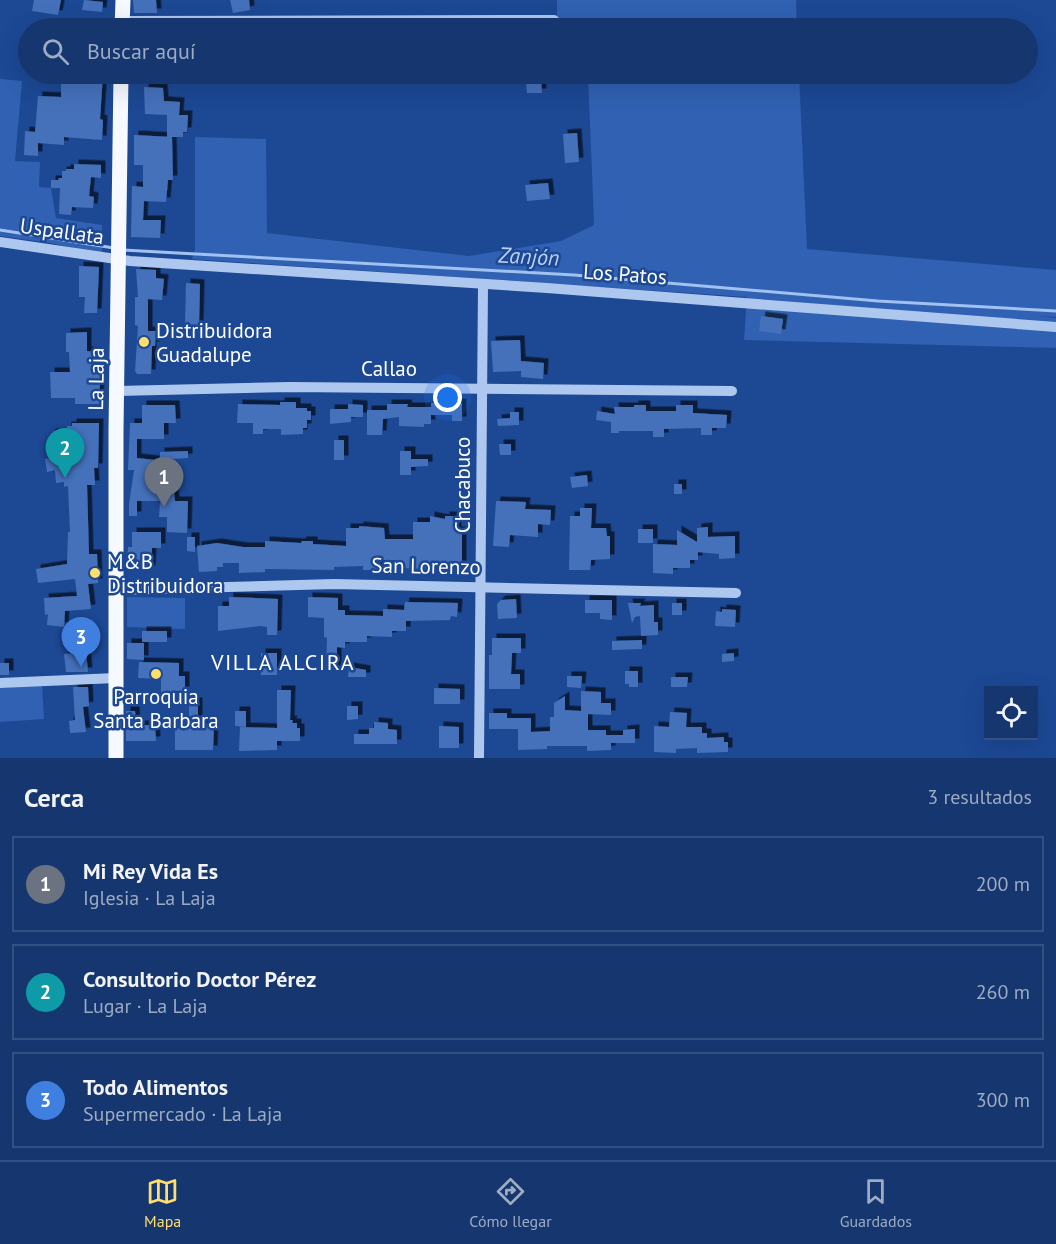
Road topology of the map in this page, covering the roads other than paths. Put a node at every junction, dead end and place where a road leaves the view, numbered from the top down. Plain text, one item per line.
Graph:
1 (123, 0) edge
2 (122, 18) edge
3 (122, 84) edge
4 (0, 242) edge
5 (118, 259) junction
6 (483, 285) junction
7 (1056, 327) edge
8 (482, 388) junction
9 (117, 391) junction
10 (732, 391) dead end
11 (481, 586) junction
12 (116, 590) junction
13 (736, 593) dead end
14 (116, 678) junction
15 (0, 683) edge
16 (116, 758) edge
17 (479, 758) edge

1 - 2 main road
3 - 5 main road, La Laja
4 - 5 street, Uspallata
5 - 6 street, Los Patos
5 - 9 main road, La Laja
6 - 7 street, Los Patos
6 - 8 street, Chacabuco
8 - 9 street, Callao
8 - 10 street, Callao
8 - 11 street, Chacabuco
9 - 12 main road, La Laja
11 - 12 street, San Lorenzo
11 - 13 street, San Lorenzo
11 - 17 street, Chacabuco
12 - 14 main road, La Laja
14 - 15 street
14 - 16 main road, La Laja

